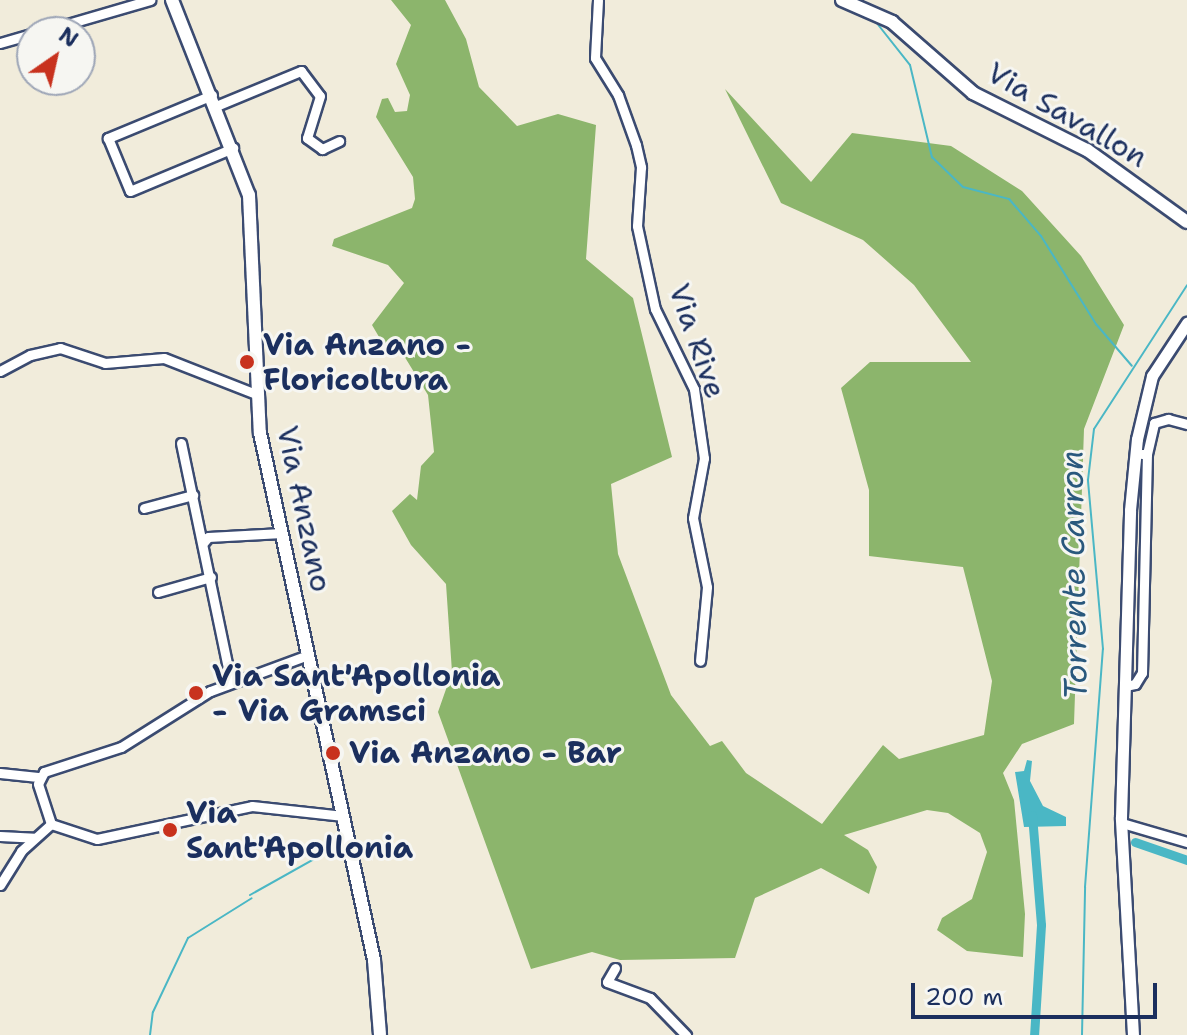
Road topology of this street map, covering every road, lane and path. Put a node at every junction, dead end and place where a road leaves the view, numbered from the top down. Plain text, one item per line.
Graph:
1 (150, 0) edge
2 (172, 0) edge
3 (598, 0) edge
4 (842, 0) edge
5 (95, 16) edge
6 (214, 101) junction
7 (339, 141) dead end
8 (233, 148) junction
9 (1187, 222) edge
10 (1187, 323) edge
11 (0, 371) edge
12 (256, 394) junction
13 (1187, 424) edge
14 (181, 443) dead end
15 (1141, 454) junction
16 (193, 495) junction
17 (144, 508) dead end
18 (282, 533) junction
19 (204, 542) junction
20 (211, 577) junction
21 (158, 592) dead end
22 (308, 655) junction
23 (700, 661) dead end
24 (231, 682) junction
25 (0, 773) edge
26 (38, 777) junction
27 (343, 816) junction
28 (1122, 823) junction
29 (51, 824) junction
30 (0, 836) edge
31 (34, 838) junction
32 (1187, 842) edge
33 (0, 885) edge
34 (615, 968) dead end
35 (380, 1035) edge
36 (686, 1035) edge
37 (1133, 1035) edge

1 - 5 street
2 - 6 main road, Via Anzano
3 - 23 street, Via Rive
4 - 9 main road, Via Savallon
6 - 7 street
6 - 8 main road, Via Anzano
6 - 8 street
8 - 12 main road, Via Anzano
10 - 15 street
11 - 12 street
12 - 18 main road, Via Anzano
13 - 15 street
14 - 16 street
15 - 28 street
16 - 17 street
16 - 19 street
18 - 19 street
18 - 22 main road, Via Anzano
19 - 20 street
20 - 21 street
20 - 24 street
22 - 24 street
22 - 27 main road, Via Anzano
24 - 26 street
25 - 26 street
26 - 29 street
27 - 29 street
27 - 35 main road, Via Anzano
28 - 32 street
28 - 37 street
29 - 31 street
30 - 31 street
31 - 33 street
34 - 36 street

